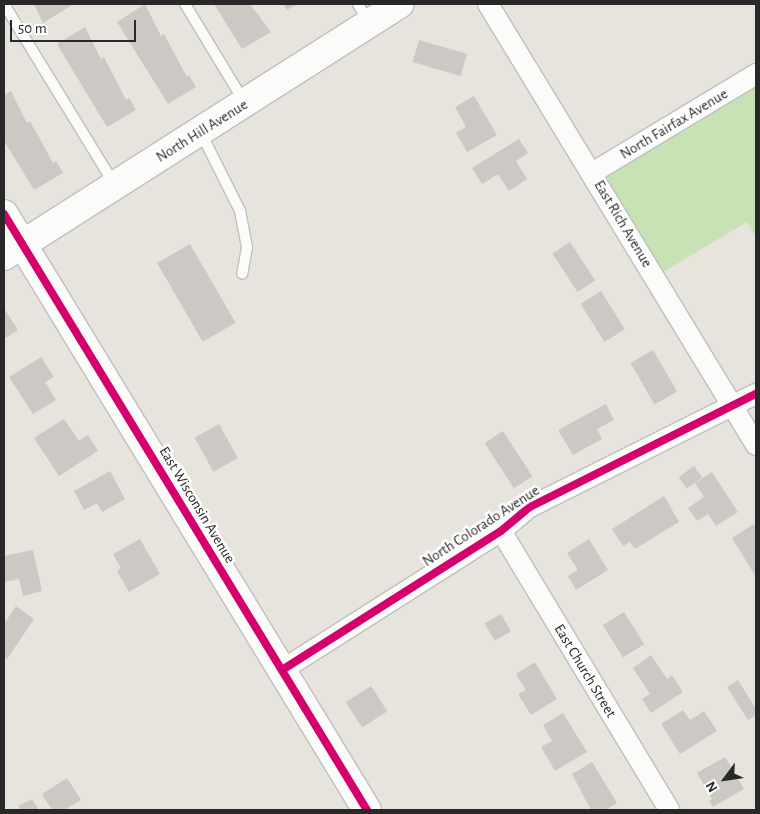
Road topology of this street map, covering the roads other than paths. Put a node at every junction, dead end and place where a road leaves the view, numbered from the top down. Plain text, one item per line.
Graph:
1 (4, 4) edge
2 (185, 4) edge
3 (400, 4) edge
4 (488, 4) edge
5 (364, 14) edge
6 (756, 74) edge
7 (245, 104) junction
8 (200, 132) junction
9 (592, 174) junction
10 (115, 186) junction
11 (4, 214) edge
12 (13, 251) edge
13 (242, 274) dead end
14 (756, 394) edge
15 (734, 407) junction
16 (756, 445) edge
17 (501, 531) junction
18 (282, 670) junction
19 (367, 810) edge
20 (669, 810) edge

1 - 10 lane
2 - 7 lane
3 - 5 street, North Hill Avenue
4 - 9 street, East Rich Avenue
5 - 7 street, North Hill Avenue
6 - 9 street, North Fairfax Avenue
7 - 8 street, North Hill Avenue
8 - 10 street, North Hill Avenue
8 - 13 lane
9 - 15 street, East Rich Avenue
10 - 12 street, North Hill Avenue
11 - 12 street, East Wisconsin Avenue
12 - 18 street, East Wisconsin Avenue
14 - 15 street, North Colorado Avenue
15 - 16 street, East Rich Avenue
15 - 17 street, North Colorado Avenue
17 - 18 street, North Colorado Avenue
17 - 20 street, East Church Street
18 - 19 street, East Wisconsin Avenue

